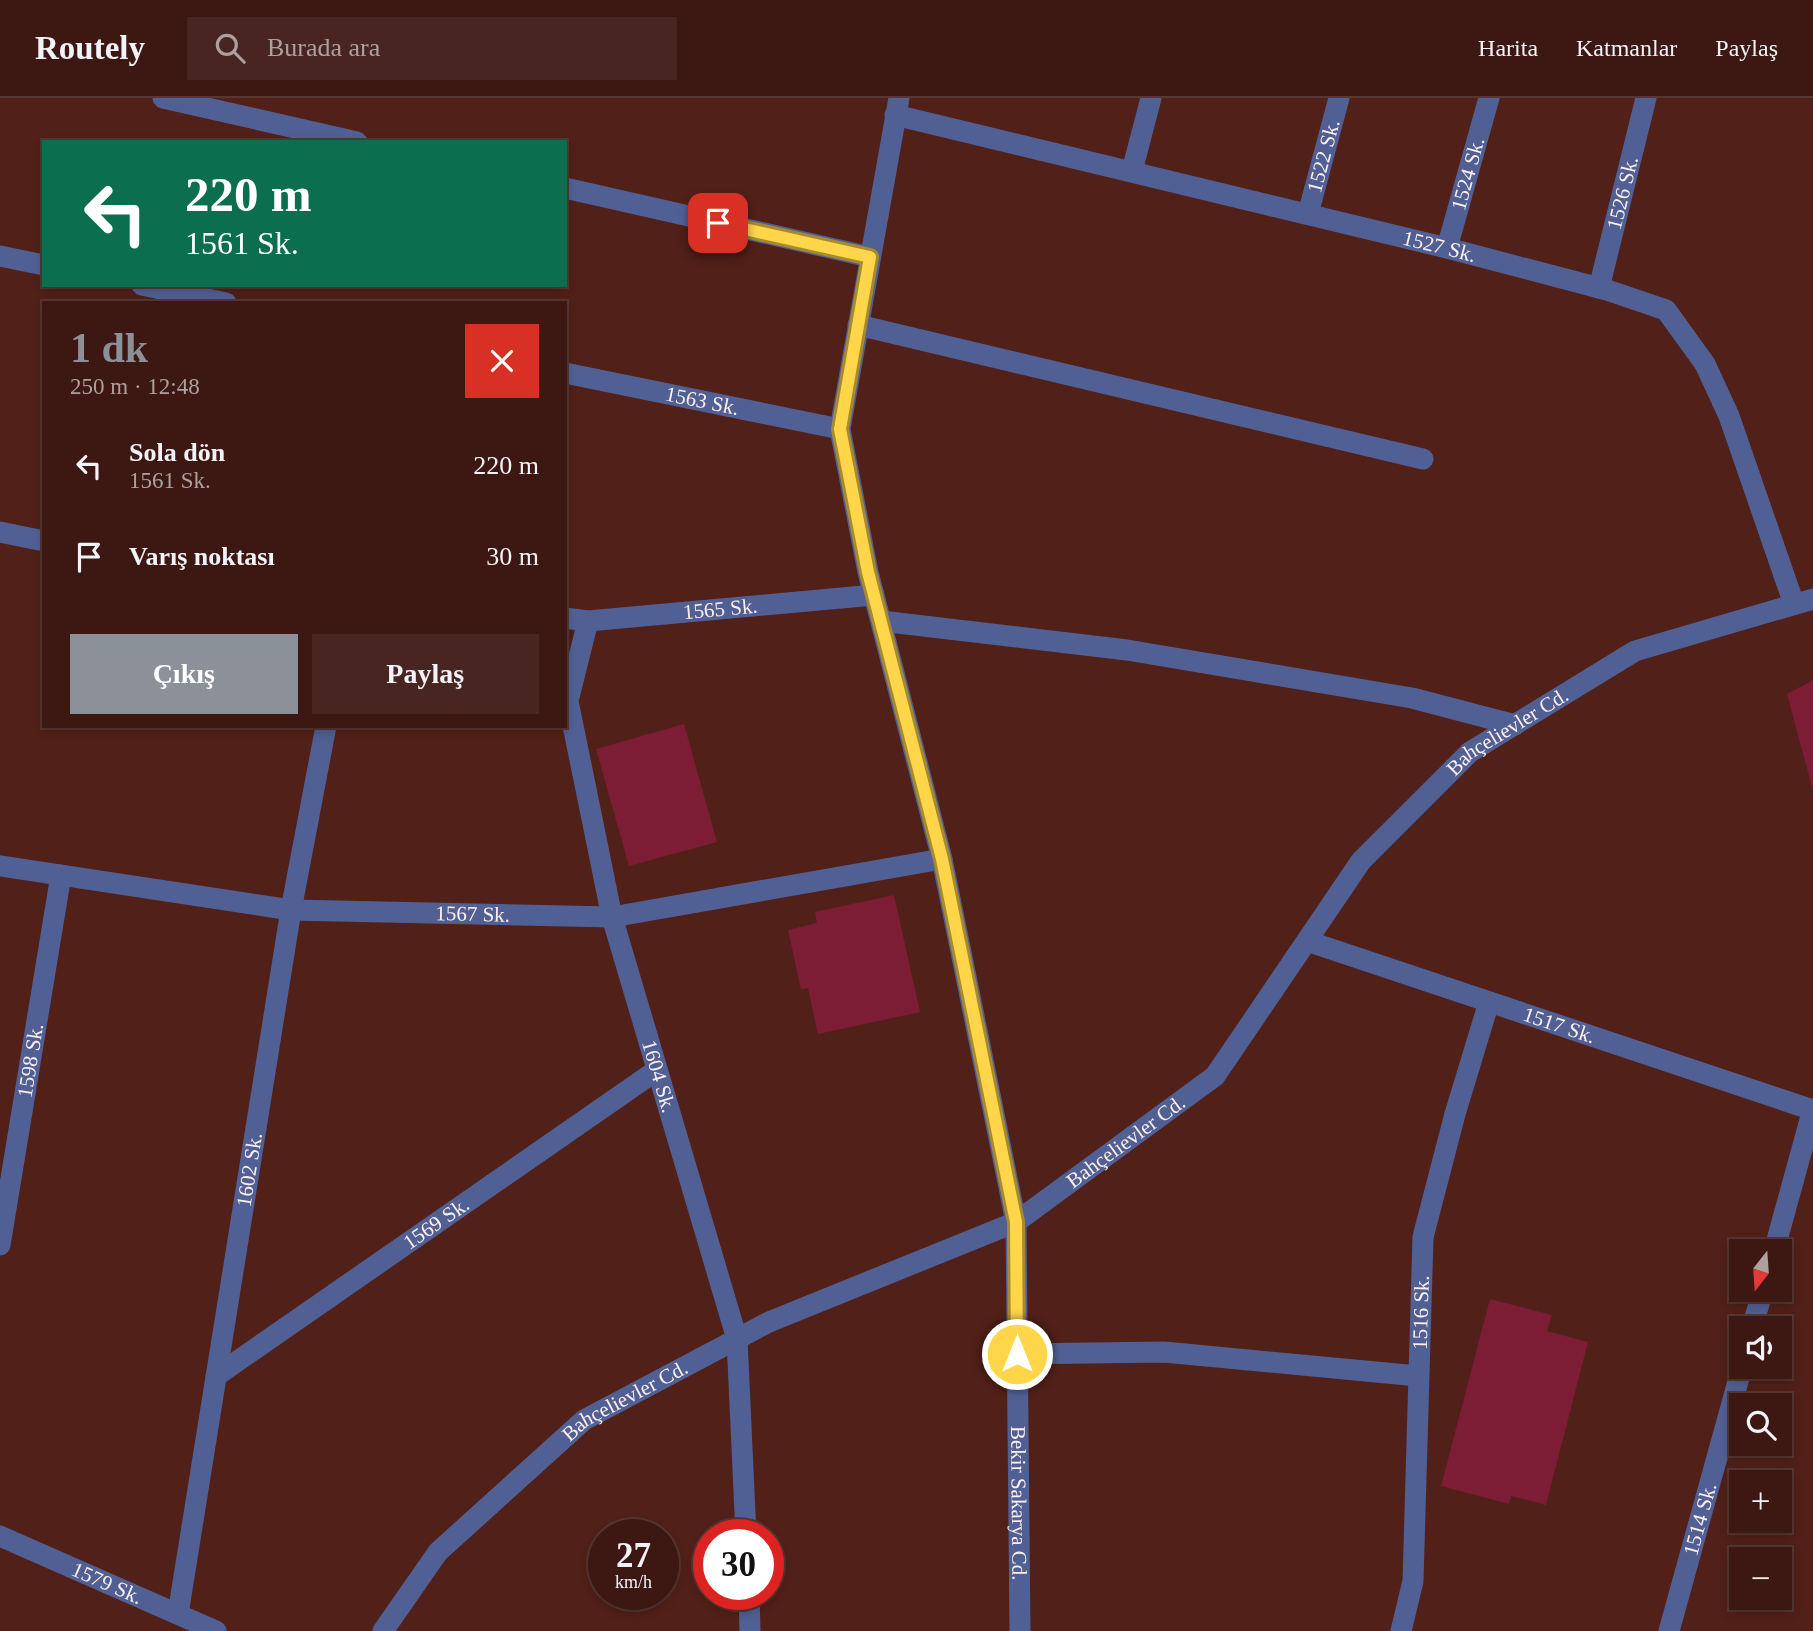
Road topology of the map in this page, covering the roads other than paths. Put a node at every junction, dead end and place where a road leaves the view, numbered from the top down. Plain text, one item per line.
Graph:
1 (163, 98) edge
2 (1151, 98) edge
3 (1339, 98) edge
4 (1489, 98) edge
5 (1646, 98) edge
6 (897, 106) edge
7 (348, 140) edge
8 (1132, 171) junction
9 (567, 188) edge
10 (1308, 214) junction
11 (1447, 248) junction
12 (0, 256) edge
13 (870, 257) junction
14 (42, 265) edge
15 (151, 287) edge
16 (1599, 288) junction
17 (217, 301) edge
18 (858, 326) junction
19 (567, 373) edge
20 (840, 429) junction
21 (1423, 459) dead end
22 (0, 532) edge
23 (42, 541) edge
24 (874, 595) junction
25 (1803, 602) edge
26 (567, 618) edge
27 (588, 621) junction
28 (881, 621) junction
29 (1515, 725) junction
30 (326, 728) edge
31 (942, 859) junction
32 (0, 866) edge
33 (61, 876) junction
34 (291, 910) junction
35 (612, 917) junction
36 (1307, 941) junction
37 (1489, 1002) junction
38 (657, 1070) junction
39 (1813, 1109) edge
40 (1016, 1222) junction
41 (1777, 1239) edge
42 (0, 1245) edge
43 (737, 1339) junction
44 (1017, 1354) junction
45 (216, 1376) junction
46 (1418, 1376) junction
47 (1739, 1379) edge
48 (745, 1519) edge
49 (0, 1536) edge
50 (749, 1610) edge
51 (178, 1614) junction
52 (216, 1631) edge
53 (383, 1631) edge
54 (750, 1631) edge
55 (1020, 1631) edge
56 (1401, 1631) edge
57 (1669, 1631) edge

1 - 7 street
2 - 8 street
3 - 10 street, 1522 Sk.
4 - 11 street, 1524 Sk.
5 - 16 street, 1526 Sk.
6 - 8 street, 1527 Sk.
6 - 13 street, Bekir Sakarya Cd.
8 - 10 street, 1527 Sk.
9 - 13 street
10 - 11 street, 1527 Sk.
11 - 16 street, 1527 Sk.
12 - 14 street
13 - 18 street, Bekir Sakarya Cd.
15 - 17 street
16 - 25 street, 1527 Sk.
18 - 20 street, Bekir Sakarya Cd.
18 - 21 street
19 - 20 street, 1563 Sk.
20 - 24 street, Bekir Sakarya Cd.
22 - 23 street
24 - 27 street, 1565 Sk.
24 - 28 street, Bekir Sakarya Cd.
25 - 29 street, Bahçelievler Cd.
26 - 27 street, 1565 Sk.
27 - 35 street, 1604 Sk.
28 - 29 street
28 - 31 street, Bekir Sakarya Cd.
29 - 36 street, Bahçelievler Cd.
30 - 34 street, 1602 Sk.
31 - 35 street, 1567 Sk.
31 - 40 street, Bekir Sakarya Cd.
32 - 33 street, 1567 Sk.
33 - 34 street, 1567 Sk.
33 - 42 street, 1598 Sk.
34 - 35 street, 1567 Sk.
34 - 45 street, 1602 Sk.
35 - 38 street, 1604 Sk.
36 - 37 street, 1517 Sk.
36 - 40 street, Bahçelievler Cd.
37 - 39 street, 1517 Sk.
37 - 46 street, 1516 Sk.
38 - 43 street, 1604 Sk.
38 - 45 street, 1569 Sk.
39 - 41 street
40 - 43 street, Bahçelievler Cd.
40 - 44 street, Bekir Sakarya Cd.
43 - 48 street, 1604 Sk.
43 - 53 street, Bahçelievler Cd.
44 - 46 street
44 - 55 street, Bekir Sakarya Cd.
45 - 51 street, 1602 Sk.
46 - 56 street, 1516 Sk.
47 - 57 street, 1514 Sk.
49 - 51 street, 1579 Sk.
50 - 54 street
51 - 52 street, 1579 Sk.

